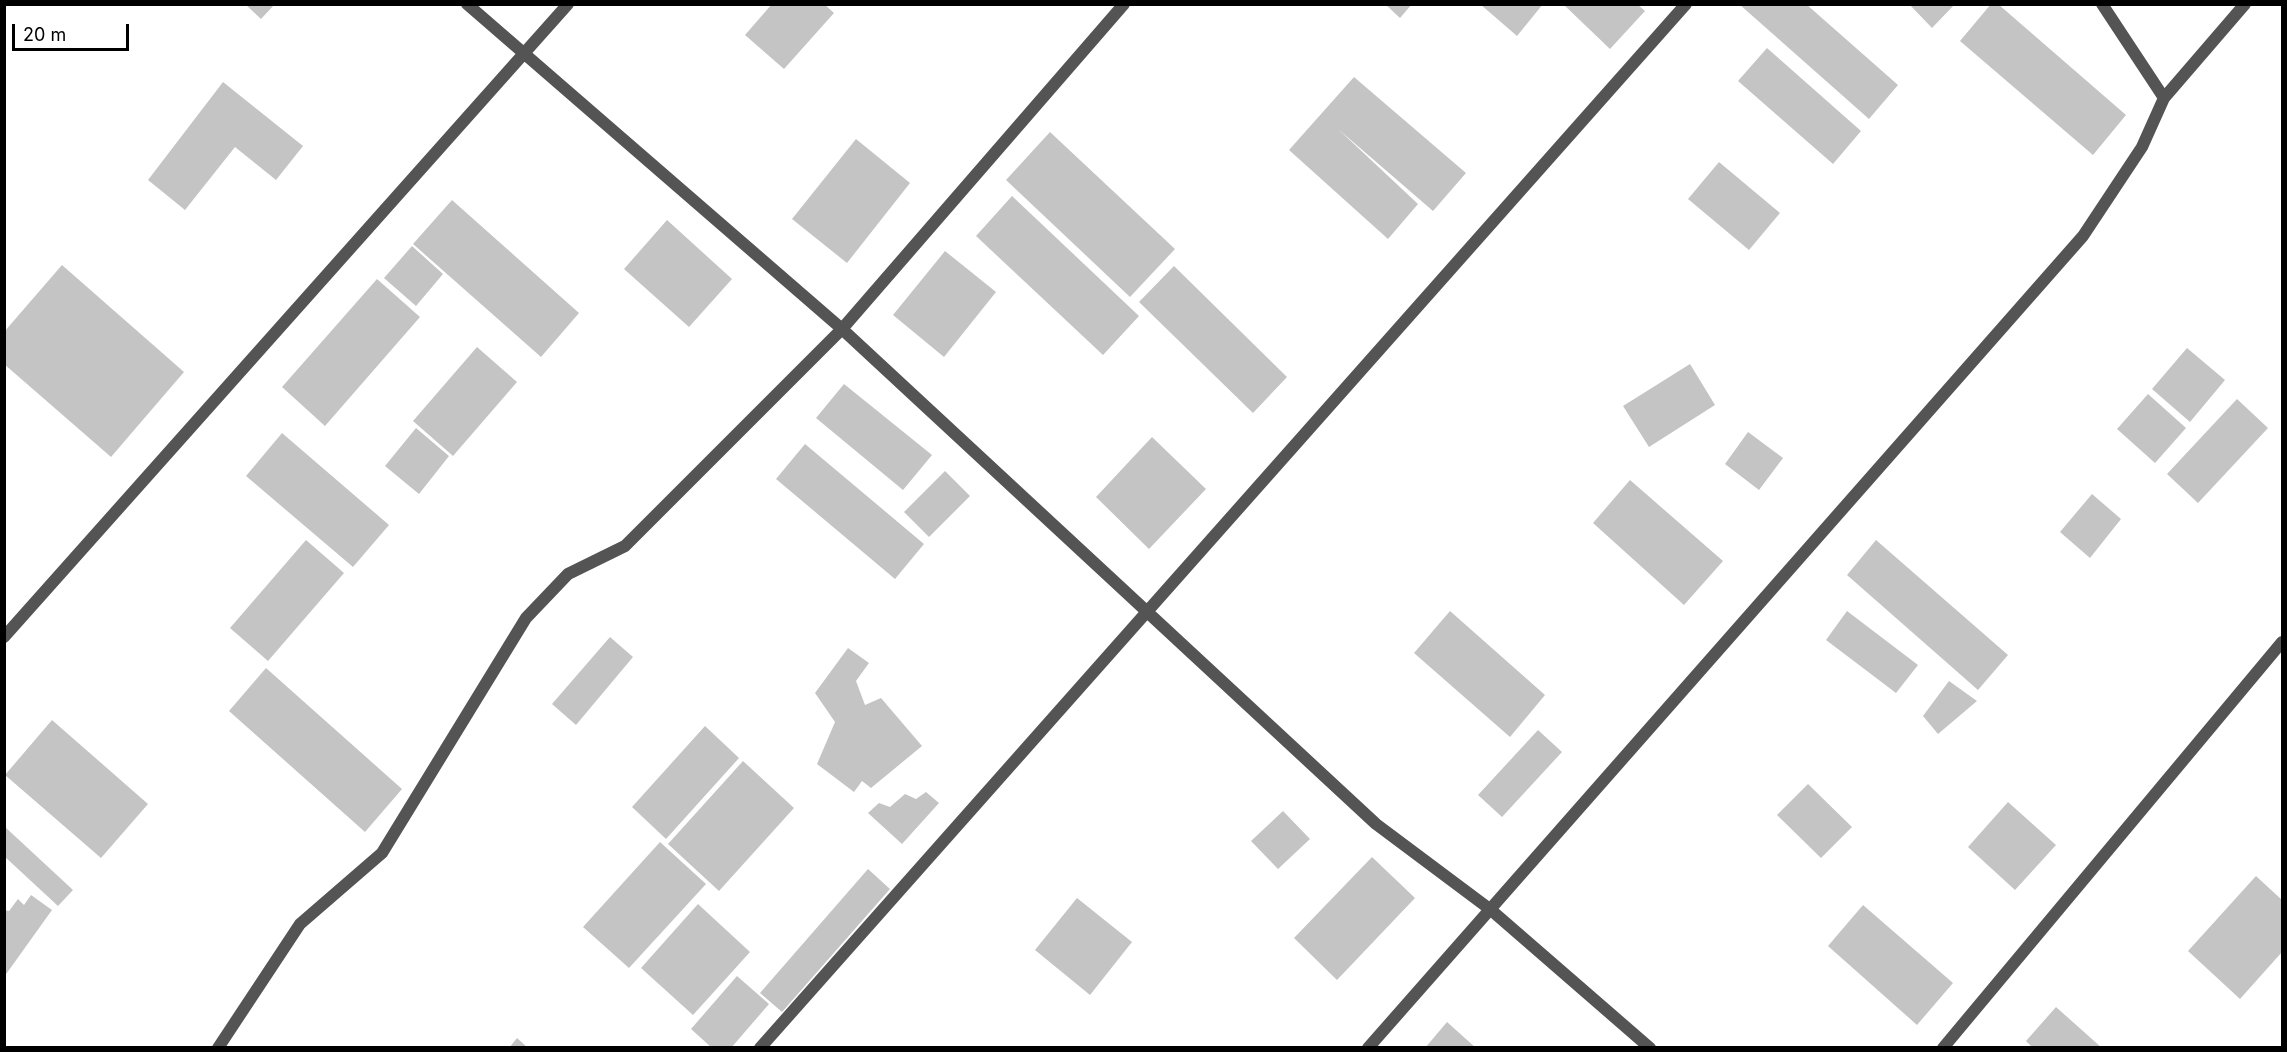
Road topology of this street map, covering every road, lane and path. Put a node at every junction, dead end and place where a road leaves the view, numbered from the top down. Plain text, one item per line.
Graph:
1 (467, 4) edge
2 (568, 4) edge
3 (1124, 4) edge
4 (1686, 4) edge
5 (2102, 4) edge
6 (2245, 4) edge
7 (526, 54) junction
8 (2164, 98) junction
9 (842, 329) junction
10 (1147, 613) junction
11 (4, 638) edge
12 (2283, 642) edge
13 (1491, 910) junction
14 (218, 1047) edge
15 (760, 1047) edge
16 (1368, 1047) edge
17 (1650, 1047) edge
18 (1943, 1047) edge

1 - 7 street
2 - 7 street
3 - 9 street
4 - 10 street
5 - 8 street
6 - 8 street
7 - 9 street
7 - 11 street
8 - 13 street
9 - 10 street
9 - 14 street
10 - 13 street
10 - 15 street
12 - 18 street
13 - 16 street
13 - 17 street

